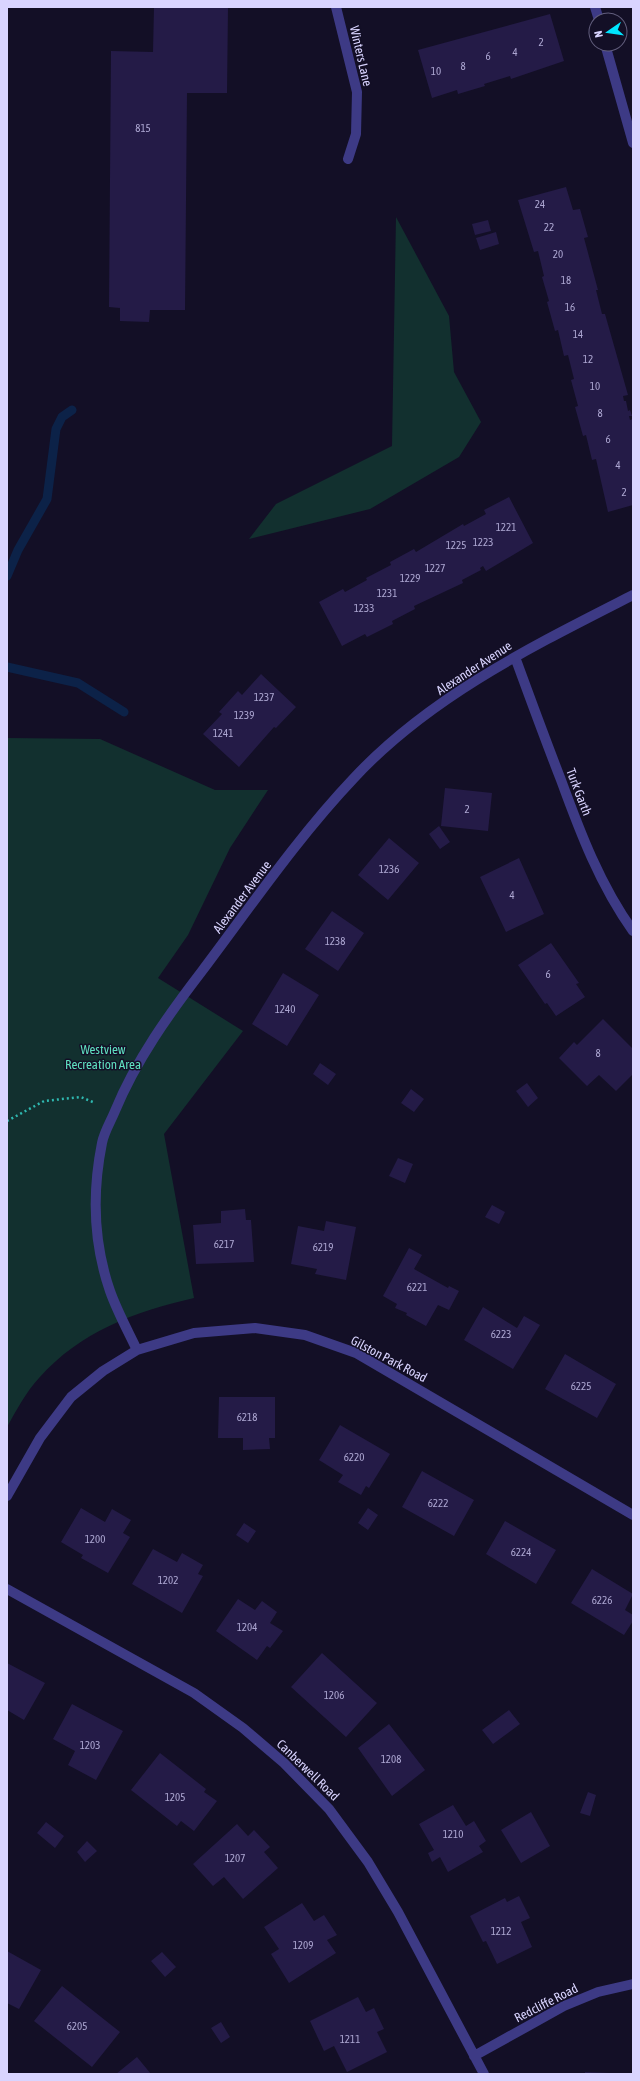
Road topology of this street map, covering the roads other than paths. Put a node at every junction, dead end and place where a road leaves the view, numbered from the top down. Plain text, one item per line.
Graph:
1 (336, 7) edge
2 (607, 52) edge
3 (633, 144) edge
4 (348, 159) dead end
5 (633, 595) edge
6 (515, 657) junction
7 (633, 930) edge
8 (137, 1350) junction
9 (7, 1496) edge
10 (633, 1515) edge
11 (7, 1589) edge
12 (633, 1984) edge
13 (474, 2056) junction
14 (484, 2074) edge

1 - 4 street, Winters Lane
2 - 3 street
5 - 6 street, Alexander Avenue
6 - 7 street, Turk Garth
6 - 8 street, Alexander Avenue
8 - 9 street, Gilston Park Road
8 - 10 street, Gilston Park Road
11 - 13 street, Canberwell Road
12 - 13 street, Redcliffe Road
13 - 14 street, Canberwell Road

